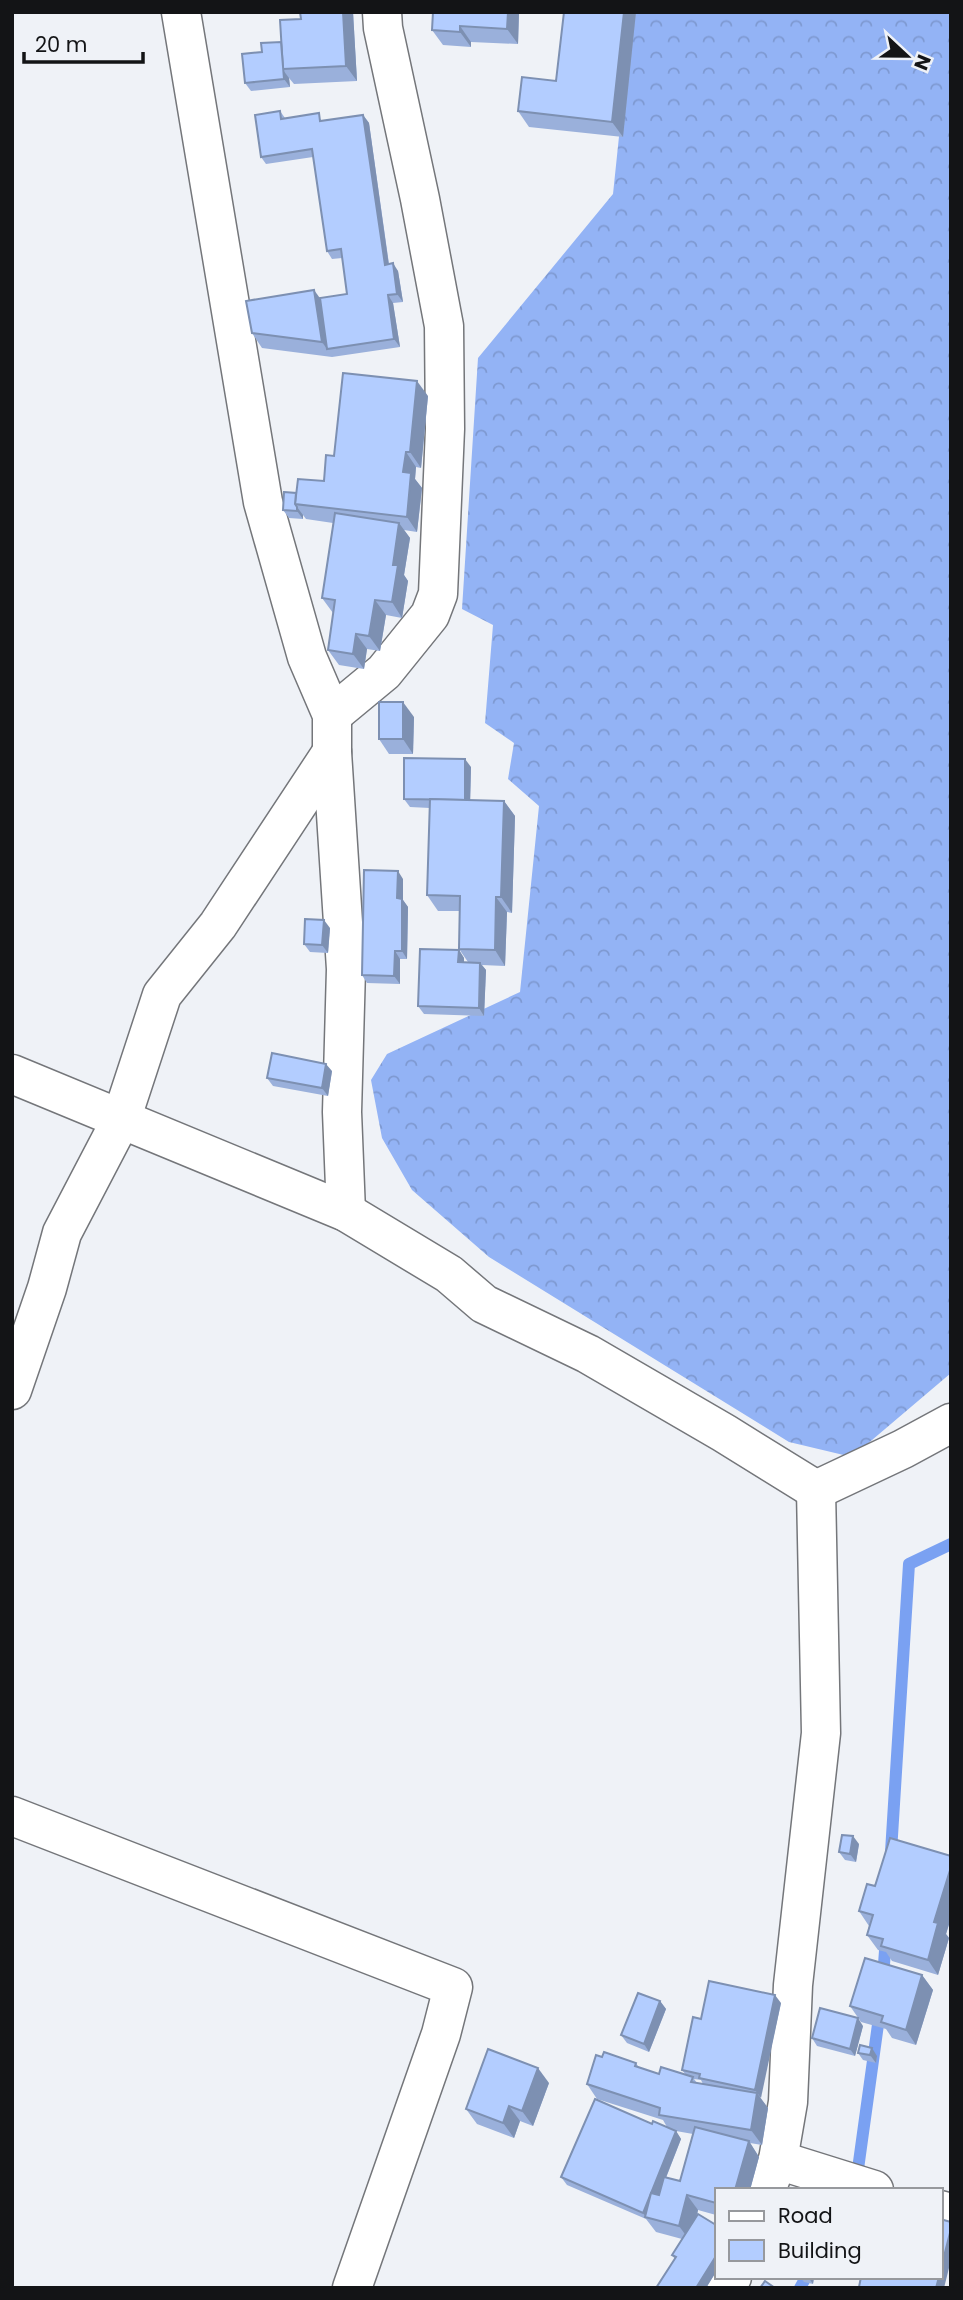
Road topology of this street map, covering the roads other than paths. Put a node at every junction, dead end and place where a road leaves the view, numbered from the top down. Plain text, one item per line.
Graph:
1 (181, 12) edge
2 (382, 12) edge
3 (332, 715) junction
4 (332, 752) junction
5 (12, 1074) edge
6 (121, 1120) junction
7 (346, 1212) junction
8 (12, 1390) edge
9 (951, 1423) edge
10 (816, 1490) junction
11 (12, 1815) edge
12 (772, 2175) edge
13 (860, 2188) edge
14 (352, 2288) edge

1 - 3 street
2 - 3 street
3 - 4 street
4 - 6 street
4 - 7 street
5 - 6 street
6 - 7 street
6 - 8 street
7 - 10 street
9 - 10 street
10 - 12 street
11 - 14 street
12 - 13 street

